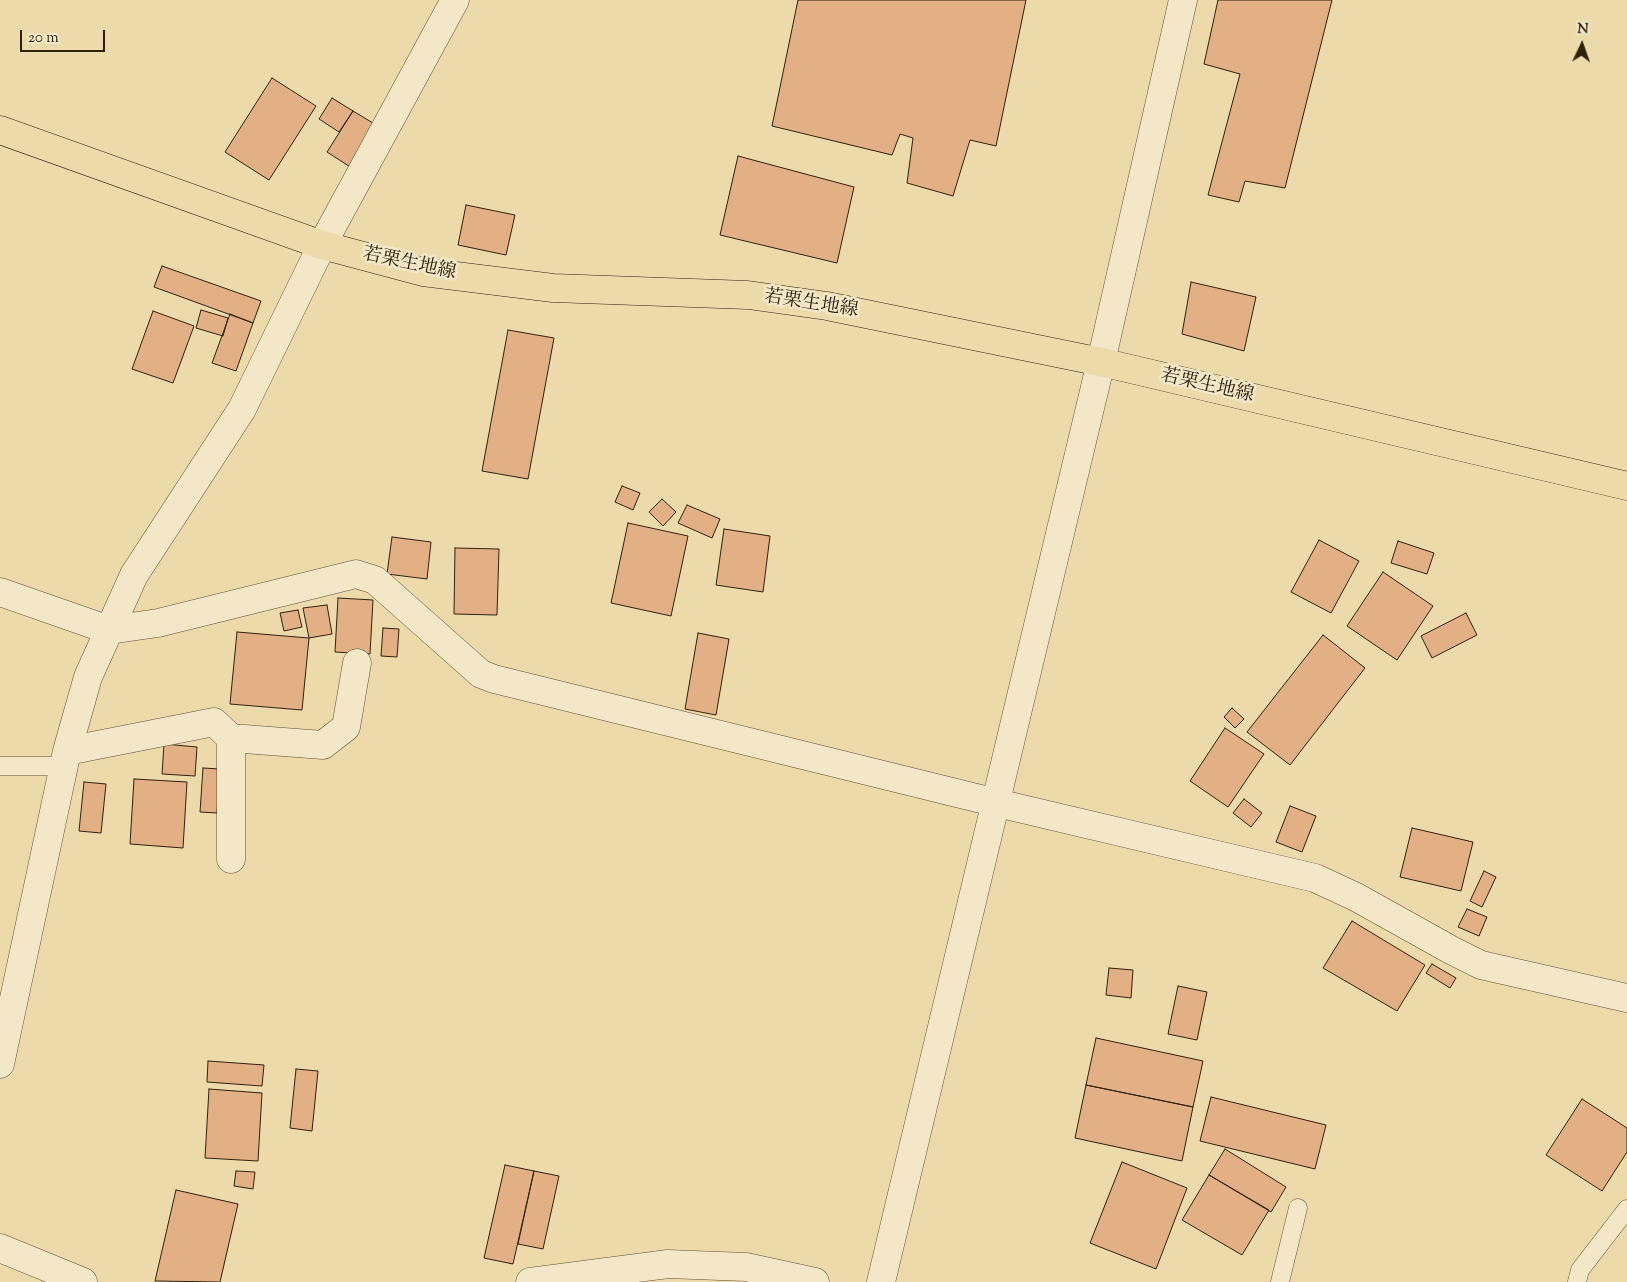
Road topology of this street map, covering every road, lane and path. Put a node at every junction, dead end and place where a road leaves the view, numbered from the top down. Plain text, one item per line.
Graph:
1 (455, 0) edge
2 (1182, 0) edge
3 (0, 130) edge
4 (322, 245) junction
5 (1101, 362) junction
6 (1627, 486) edge
7 (0, 592) edge
8 (109, 630) junction
9 (357, 663) dead end
10 (231, 738) junction
11 (65, 758) junction
12 (0, 766) edge
13 (997, 803) junction
14 (231, 859) dead end
15 (1627, 998) edge
16 (4, 1021) edge
17 (0, 1064) edge
18 (1298, 1208) dead end
19 (1627, 1209) edge
20 (0, 1248) edge
21 (83, 1282) edge
22 (530, 1282) edge
23 (815, 1282) edge
24 (881, 1282) edge
25 (1280, 1282) edge
26 (1577, 1282) edge

1 - 4 street
2 - 5 street
3 - 4 main road, 若栗生地線
4 - 5 main road, 若栗生地線
4 - 8 street
5 - 6 main road, 若栗生地線
5 - 13 street
7 - 8 street
8 - 11 street
8 - 13 street
9 - 10 street
10 - 11 street
10 - 14 street
11 - 12 lane
11 - 16 street
13 - 15 street
13 - 24 street
16 - 17 street
18 - 25 lane
19 - 26 lane
20 - 21 street
22 - 23 street

